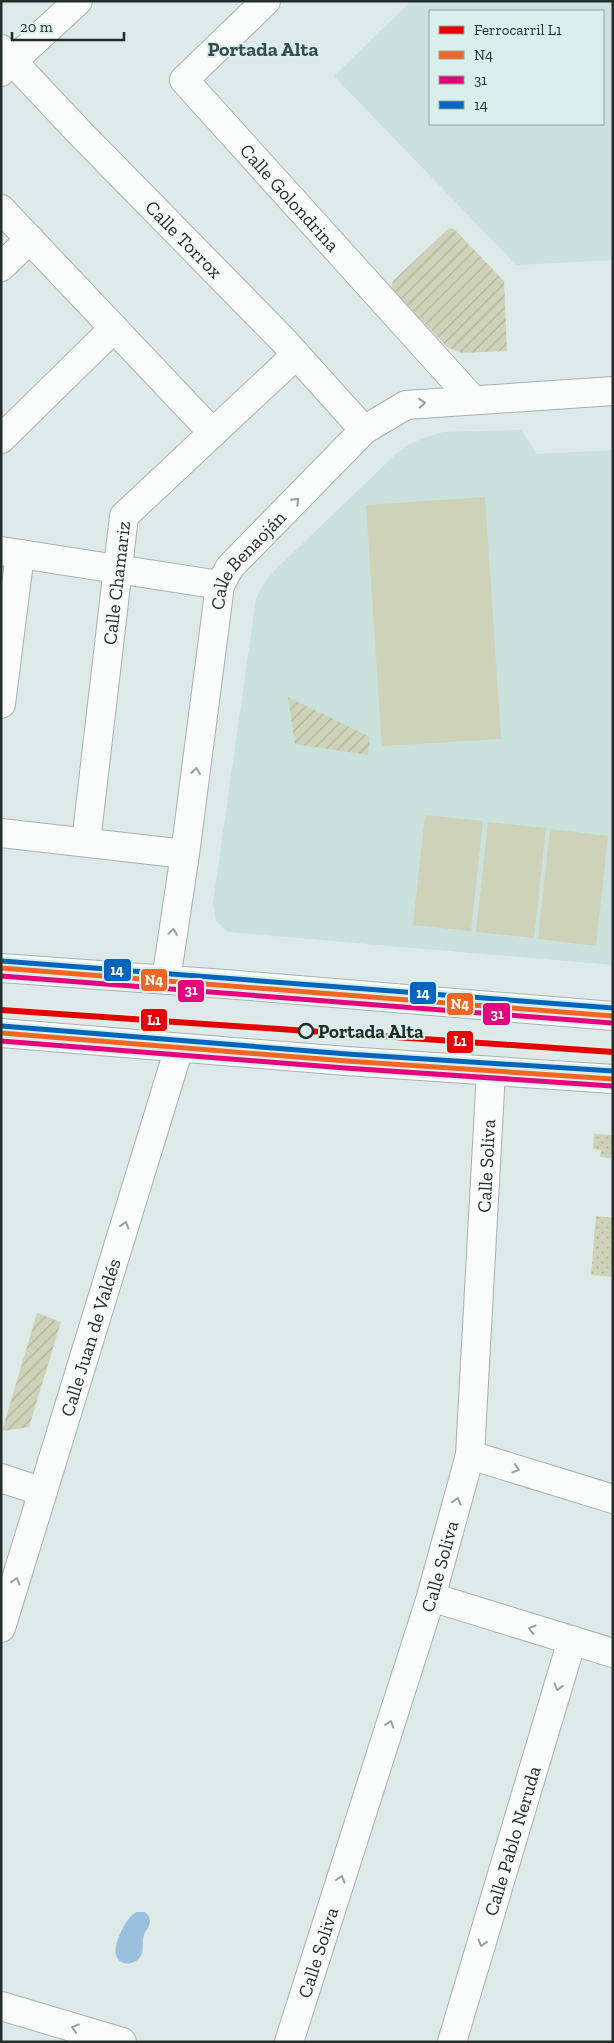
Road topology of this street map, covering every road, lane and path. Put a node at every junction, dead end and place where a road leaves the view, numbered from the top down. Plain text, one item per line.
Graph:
1 (78, 1) edge
2 (266, 1) edge
3 (5, 60) edge
4 (1, 209) edge
5 (30, 239) junction
6 (1, 267) edge
7 (114, 328) junction
8 (296, 355) junction
9 (613, 391) edge
10 (473, 400) junction
11 (364, 430) junction
12 (213, 433) junction
13 (1, 439) edge
14 (11, 553) edge
15 (117, 568) junction
16 (220, 585) junction
17 (1, 704) edge
18 (1, 833) edge
19 (86, 842) junction
20 (185, 854) junction
21 (1, 968) edge
22 (166, 980) junction
23 (613, 1016) edge
24 (1, 1033) edge
25 (179, 1048) junction
26 (491, 1072) junction
27 (613, 1079) edge
28 (470, 1455) junction
29 (1, 1478) edge
30 (43, 1492) junction
31 (613, 1499) edge
32 (431, 1597) junction
33 (1, 1628) edge
34 (572, 1640) junction
35 (613, 1653) edge
36 (1, 2006) edge
37 (122, 2042) edge
38 (288, 2042) edge
39 (452, 2042) edge

1 - 3 street
2 - 10 street, Calle Golondrina
3 - 8 street, Calle Torrox
4 - 5 street
5 - 6 street
5 - 7 street
7 - 12 street
7 - 13 street
8 - 11 street, Calle Torrox
8 - 12 street, Calle Chamariz
9 - 10 street, Calle Benaoján
11 -> 10 street, Calle Benaoján
16 -> 11 street, Calle Benaoján
12 - 15 street, Calle Chamariz
14 - 15 street
14 - 17 street
15 - 16 street
15 - 19 street, Calle Chamariz
20 -> 16 street, Calle Benaoján
18 - 19 street
19 - 20 street
22 -> 20 street, Calle Benaoján
21 - 22 street
22 - 23 street
24 - 25 street
25 - 26 street
30 -> 25 street, Calle Juan de Valdés
26 - 27 street
26 - 28 street, Calle Soliva
28 -> 31 street
32 -> 28 street, Calle Soliva
29 - 30 street
33 -> 30 street, Calle Juan de Valdés
34 -> 32 street
38 -> 32 street, Calle Soliva
34 - 35 street
34 -> 39 street, Calle Pablo Neruda
37 -> 36 street

